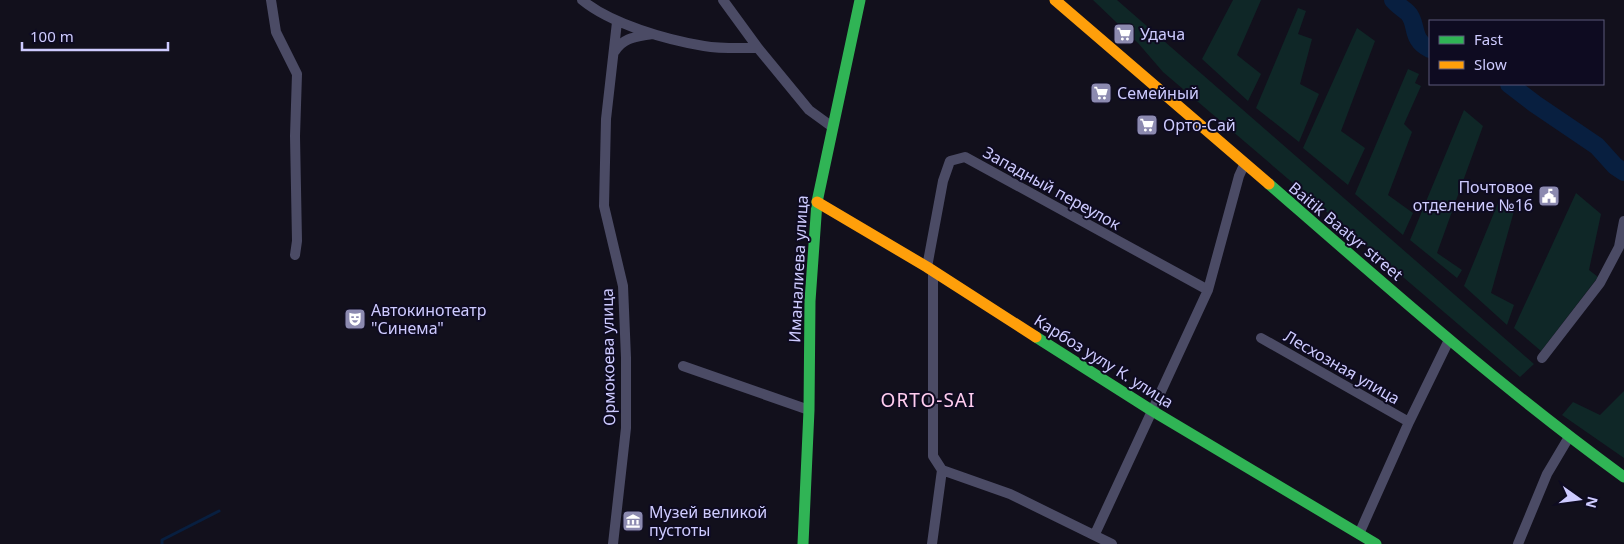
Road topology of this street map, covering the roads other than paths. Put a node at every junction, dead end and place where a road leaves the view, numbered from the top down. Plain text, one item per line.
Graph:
1 (271, 0) edge
2 (582, 0) edge
3 (723, 0) edge
4 (860, 0) edge
5 (1055, 0) edge
6 (617, 22) junction
7 (655, 33) junction
8 (758, 48) junction
9 (615, 52) junction
10 (831, 126) junction
11 (1244, 165) junction
12 (816, 202) junction
13 (1624, 221) edge
14 (295, 255) dead end
15 (930, 270) junction
16 (1208, 290) junction
17 (1260, 338) dead end
18 (1449, 340) junction
19 (1542, 358) dead end
20 (683, 366) dead end
21 (809, 410) junction
22 (1152, 410) junction
23 (1409, 422) junction
24 (1569, 437) junction
25 (942, 470) junction
26 (1624, 477) edge
27 (1095, 534) junction
28 (1359, 534) junction
29 (613, 544) edge
30 (803, 544) edge
31 (932, 544) edge
32 (1112, 544) edge
33 (1376, 544) edge
34 (1518, 544) edge

1 - 14 street
2 - 6 street
3 - 8 street
4 - 10 street, Иманалиева улица
5 - 11 street, Baitik Baatyr street
6 - 7 street
6 - 9 street, Ормокоева улица
7 - 8 street
7 - 9 street
8 - 10 street
9 - 29 street, Ормокоева улица
10 - 12 street, Иманалиева улица
11 - 16 street
11 - 18 street, Baitik Baatyr street
12 - 15 street, Карбоз уулу К. улица
12 - 21 street, Иманалиева улица
13 - 19 street
15 - 16 street, Западный переулок
15 - 22 street, Карбоз уулу К. улица
15 - 25 street
16 - 22 street
17 - 23 street, Лесхозная улица
18 - 23 street, Лесхозная улица
18 - 24 street, Baitik Baatyr street
20 - 21 street
21 - 30 street, Иманалиева улица
22 - 27 street
22 - 28 street, Карбоз уулу К. улица
23 - 28 street, Лесхозная улица
24 - 26 street, Baitik Baatyr street
24 - 34 street
25 - 27 street
25 - 31 street
27 - 32 street
28 - 33 street, Карбоз уулу К. улица

